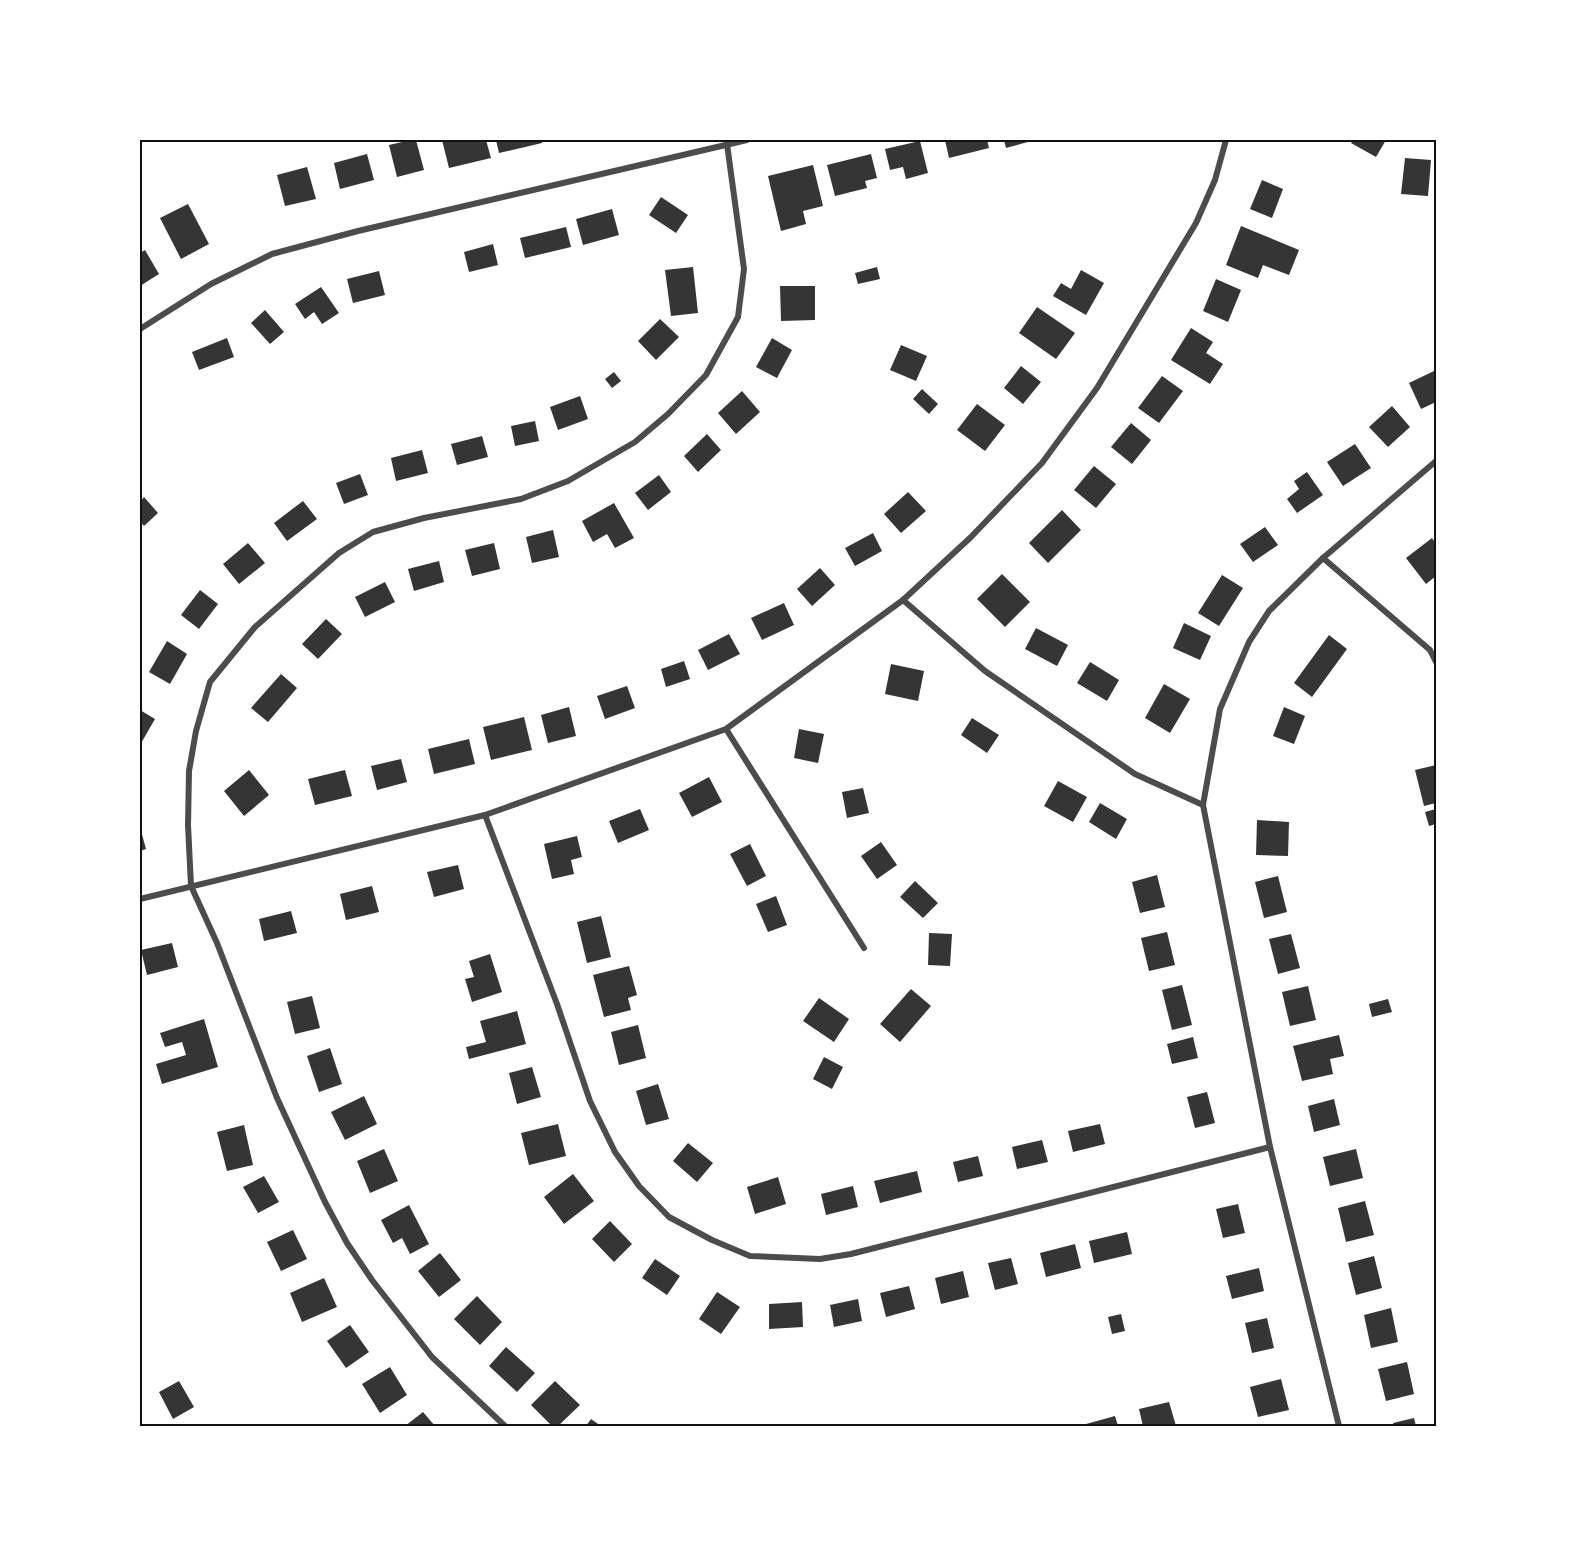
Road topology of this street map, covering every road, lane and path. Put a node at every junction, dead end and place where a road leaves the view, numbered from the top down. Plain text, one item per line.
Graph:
1 (747, 140) edge
2 (1226, 140) edge
3 (727, 144) junction
4 (140, 329) edge
5 (1437, 461) edge
6 (1323, 558) junction
7 (903, 600) junction
8 (1437, 662) edge
9 (726, 729) junction
10 (1203, 805) junction
11 (485, 815) junction
12 (191, 886) junction
13 (140, 899) edge
14 (864, 948) dead end
15 (1270, 1147) junction
16 (505, 1426) edge
17 (1339, 1426) edge

1 - 3 street
2 - 7 street
3 - 4 street
3 - 12 street
5 - 6 street
6 - 8 street
6 - 10 street
7 - 9 street
7 - 10 street
9 - 11 street
9 - 14 street
10 - 15 street
11 - 12 street
11 - 15 street
12 - 13 street
12 - 16 street
15 - 17 street

